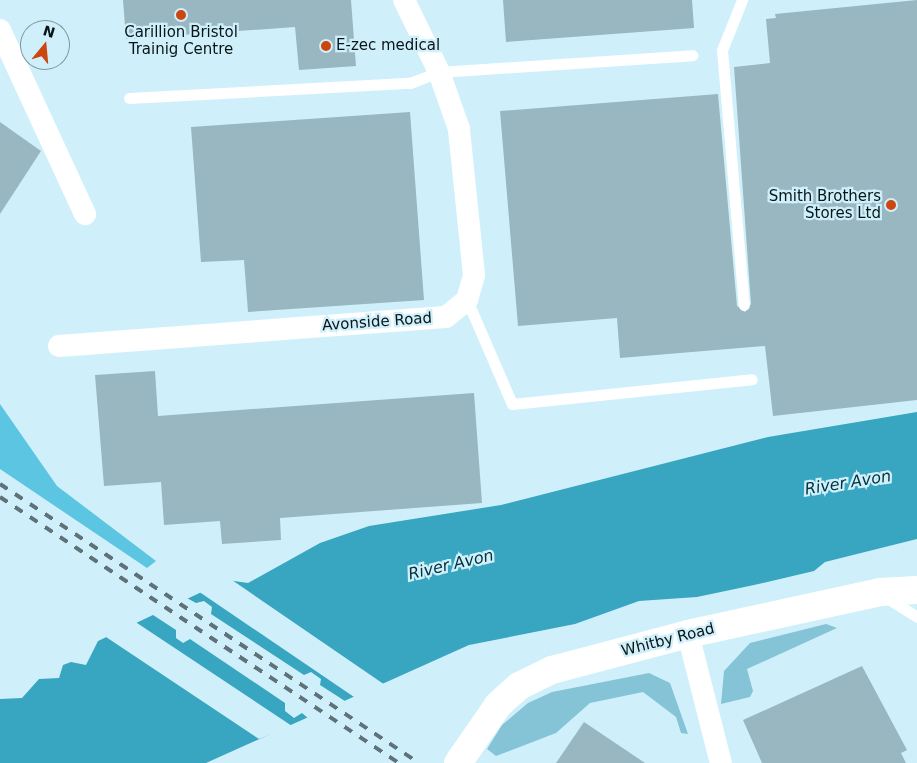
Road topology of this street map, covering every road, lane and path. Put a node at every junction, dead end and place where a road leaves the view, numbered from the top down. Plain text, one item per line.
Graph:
1 (404, 0) edge
2 (742, 0) edge
3 (0, 30) edge
4 (692, 55) dead end
5 (439, 72) junction
6 (129, 98) dead end
7 (85, 214) dead end
8 (467, 300) junction
9 (744, 305) dead end
10 (59, 346) dead end
11 (752, 379) dead end
12 (917, 590) edge
13 (880, 592) junction
14 (917, 617) edge
15 (688, 634) junction
16 (458, 763) edge
17 (721, 763) edge

1 - 5 street
2 - 9 lane
3 - 7 street
4 - 5 lane
5 - 6 lane
5 - 8 street
8 - 10 street, Avonside Road
8 - 11 lane
12 - 13 street, Whitby Road
13 - 14 lane
13 - 15 street, Whitby Road
15 - 16 street, Whitby Road
15 - 17 street

